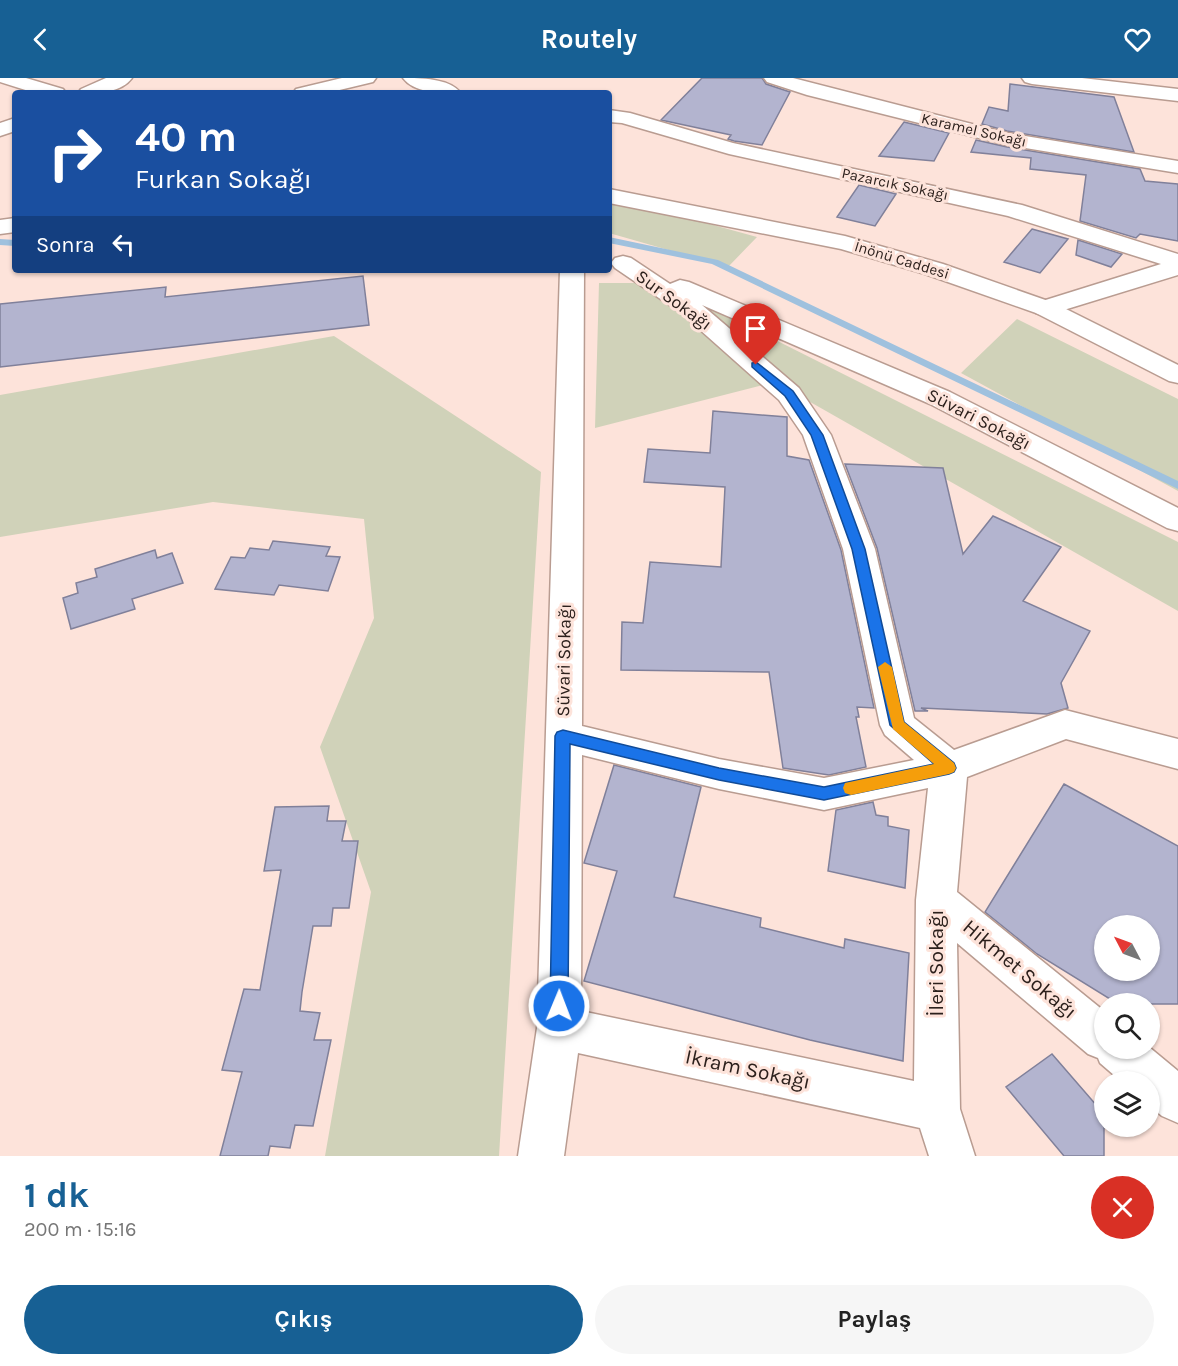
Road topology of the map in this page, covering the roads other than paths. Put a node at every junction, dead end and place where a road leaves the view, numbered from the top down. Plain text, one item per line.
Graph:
1 (6, 78) edge
2 (122, 78) edge
3 (366, 78) edge
4 (413, 78) edge
5 (774, 78) edge
6 (1032, 78) edge
7 (46, 90) edge
8 (95, 90) edge
9 (316, 90) edge
10 (443, 90) edge
11 (1178, 96) edge
12 (612, 116) edge
13 (1178, 167) edge
14 (612, 197) edge
15 (1178, 262) edge
16 (616, 263) edge
17 (1178, 267) edge
18 (572, 273) edge
19 (1045, 308) junction
20 (1178, 375) edge
21 (1178, 521) edge
22 (563, 736) junction
23 (1178, 754) edge
24 (949, 768) junction
25 (936, 900) junction
26 (559, 1028) junction
27 (1094, 1031) edge
28 (1129, 1059) edge
29 (1178, 1100) edge
30 (937, 1109) junction
31 (541, 1156) edge
32 (952, 1156) edge

1 - 7 street
2 - 8 street
3 - 9 street
4 - 10 street
5 - 13 street, Karamel Sokağı
6 - 11 street
12 - 15 street, Pazarcık Sokağı
14 - 19 street, İnönü Caddesi
16 - 21 street, Süvari Sokağı
16 - 24 street, Sur Sokağı
17 - 19 street
18 - 22 street, Süvari Sokağı
19 - 20 street, İnönü Caddesi
22 - 24 street
22 - 26 street, Süvari Sokağı
23 - 24 street
24 - 25 street, İleri Sokağı
25 - 27 street, Hikmet Sokağı
25 - 30 street, İleri Sokağı
26 - 30 street, İkram Sokağı
26 - 31 street, Süvari Sokağı
28 - 29 street
30 - 32 street, İleri Sokağı

